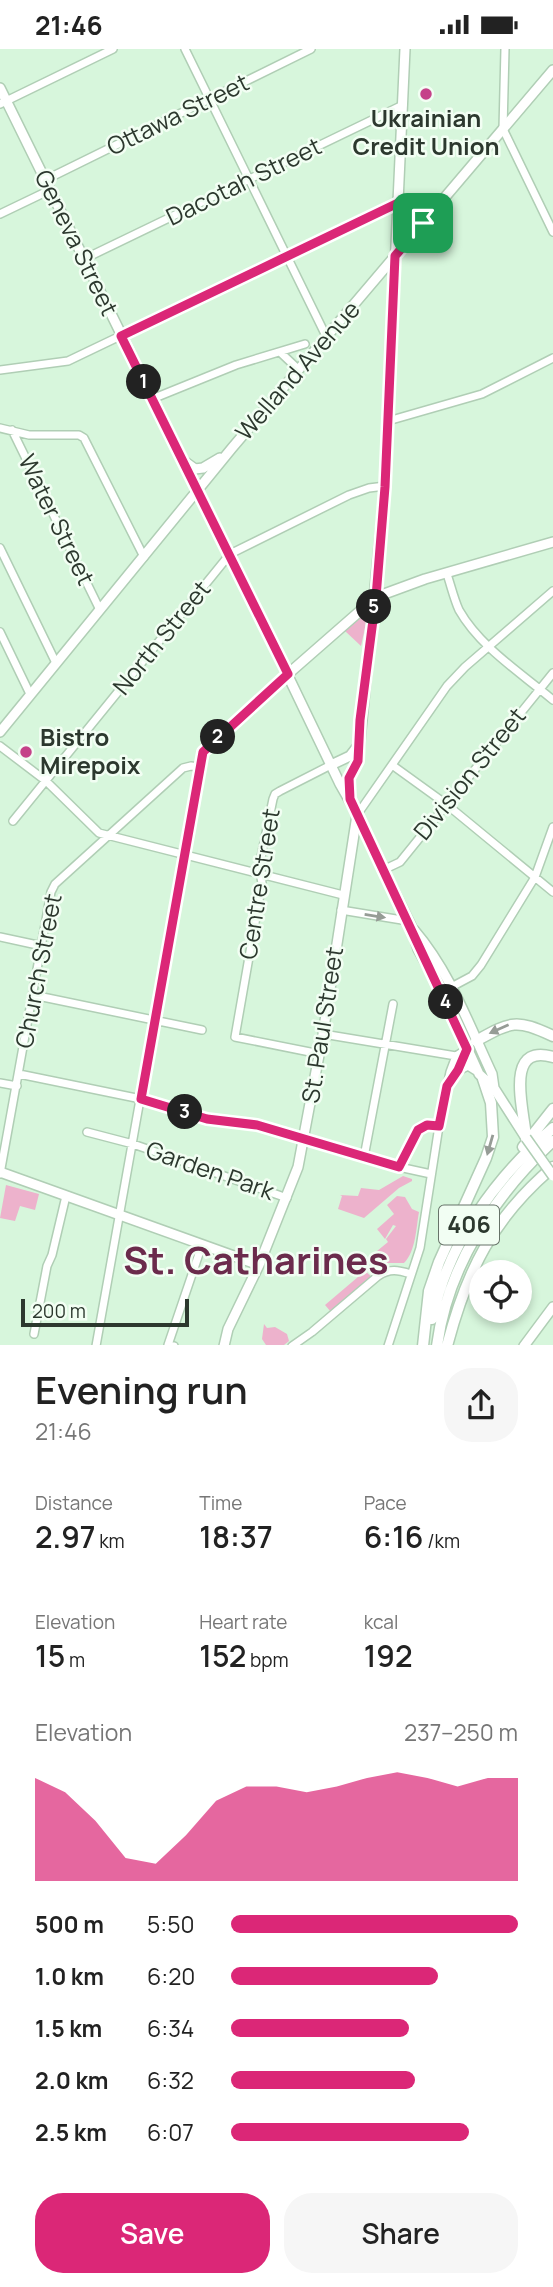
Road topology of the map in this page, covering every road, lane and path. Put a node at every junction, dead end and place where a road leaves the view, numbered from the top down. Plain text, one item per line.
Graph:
1 (113, 49) edge
2 (186, 49) edge
3 (312, 49) edge
4 (405, 49) edge
5 (505, 49) edge
6 (553, 70) edge
7 (0, 88) edge
8 (210, 99) junction
9 (3, 102) edge
10 (403, 105) junction
11 (503, 129) junction
12 (249, 179) junction
13 (45, 180) junction
14 (50, 190) junction
15 (398, 203) junction
16 (0, 214) edge
17 (431, 214) junction
18 (553, 232) edge
19 (286, 255) junction
20 (395, 256) junction
21 (84, 259) junction
22 (121, 336) junction
23 (327, 338) junction
24 (304, 344) dead end
25 (281, 353) junction
26 (553, 358) edge
27 (0, 370) edge
28 (299, 370) junction
29 (152, 399) junction
30 (388, 421) junction
31 (0, 428) edge
32 (12, 430) junction
33 (232, 448) junction
34 (181, 458) junction
35 (385, 487) junction
36 (198, 491) junction
37 (553, 542) edge
38 (0, 548) edge
39 (230, 554) junction
40 (144, 557) junction
41 (447, 574) junction
42 (553, 591) edge
43 (376, 597) junction
44 (100, 610) junction
45 (0, 632) edge
46 (489, 647) junction
47 (56, 663) junction
48 (553, 673) edge
49 (288, 674) junction
50 (540, 689) junction
51 (30, 694) junction
52 (553, 700) edge
53 (0, 732) edge
54 (358, 745) junction
55 (0, 746) edge
56 (331, 765) junction
57 (392, 765) junction
58 (200, 767) junction
59 (46, 781) junction
60 (350, 799) junction
61 (446, 804) junction
62 (357, 815) junction
63 (13, 821) dead end
64 (553, 827) edge
65 (108, 834) junction
66 (184, 855) junction
67 (383, 870) junction
68 (260, 875) junction
69 (535, 877) junction
70 (553, 892) edge
71 (343, 895) junction
72 (341, 910) junction
73 (409, 923) junction
74 (0, 937) edge
75 (42, 946) junction
76 (452, 987) junction
77 (442, 992) junction
78 (33, 995) junction
79 (393, 1004) dead end
80 (155, 1020) junction
81 (202, 1030) dead end
82 (323, 1034) junction
83 (553, 1036) edge
84 (476, 1041) junction
85 (386, 1044) junction
86 (467, 1049) junction
87 (320, 1054) junction
88 (456, 1056) junction
89 (553, 1057) edge
90 (458, 1070) junction
91 (19, 1074) junction
92 (481, 1077) junction
93 (0, 1083) edge
94 (16, 1086) junction
95 (447, 1086) junction
96 (494, 1088) junction
97 (141, 1099) junction
98 (553, 1109) edge
99 (521, 1122) junction
100 (439, 1126) junction
101 (553, 1128) edge
102 (87, 1132) dead end
103 (304, 1138) junction
104 (526, 1139) joint
105 (553, 1141) edge
106 (132, 1144) junction
107 (364, 1157) junction
108 (399, 1167) junction
109 (553, 1167) edge
110 (0, 1173) edge
111 (431, 1174) junction
112 (553, 1176) edge
113 (66, 1196) junction
114 (287, 1198) junction
115 (483, 1203) junction
116 (120, 1215) junction
117 (202, 1245) junction
118 (259, 1265) junction
119 (411, 1274) junction
120 (553, 1307) edge
121 (34, 1334) dead end
122 (96, 1345) edge
123 (168, 1345) edge
124 (224, 1345) edge
125 (293, 1345) edge
126 (388, 1345) edge
127 (424, 1345) edge
128 (424, 1345) edge
129 (437, 1345) edge
130 (447, 1345) edge
131 (525, 1345) edge

1 - 9 street
2 - 8 street
3 - 8 street, Ottawa Street
4 - 10 main road
5 - 11 street
6 - 11 main road, Welland Avenue
7 - 9 main road, Geneva Street
8 - 12 street
8 - 13 street, Ottawa Street
9 - 13 main road, Geneva Street
10 - 12 street, Dacotah Street
10 - 15 main road
11 - 17 main road, Welland Avenue
11 - 18 street
12 - 19 street
12 - 21 street, Dacotah Street
13 - 14 main road, Geneva Street
14 - 16 street
14 - 21 main road, Geneva Street
15 - 17 main road
15 - 19 street
15 - 20 main road
17 - 20 main road, Welland Avenue
19 - 22 street
19 - 23 street
20 - 23 main road, Welland Avenue
20 - 30 main road
21 - 22 main road, Geneva Street
22 - 27 street
22 - 29 main road, Geneva Street
23 - 28 main road, Welland Avenue
24 - 25 street
25 - 28 street
25 - 29 street
26 - 30 street
28 - 33 main road, Welland Avenue
29 - 34 main road, Geneva Street
30 - 35 main road
31 - 32 street
32 - 40 street
32 - 44 street, Water Street
33 - 34 main road
33 - 36 main road
34 - 36 main road, Geneva Street
35 - 39 street, North Street
35 - 43 main road
36 - 39 main road, Geneva Street
36 - 40 main road
37 - 41 main road
38 - 47 street
39 - 49 main road, Geneva Street
39 - 59 street, North Street
40 - 44 main road
41 - 43 main road
41 - 46 street
42 - 46 street
43 - 49 main road
43 - 54 main road
44 - 47 main road
45 - 51 street
46 - 50 street
46 - 57 street
47 - 51 main road
48 - 50 street, Division Street
49 - 56 main road, Geneva Street
49 - 58 street
50 - 52 street
50 - 61 street, Division Street
51 - 53 main road
54 - 56 main road
54 - 60 main road
55 - 59 street
56 - 60 main road, Geneva Street
56 - 68 street, Centre Street
57 - 61 street
57 - 62 street
58 - 65 street, Church Street
58 - 66 street
59 - 63 street, North Street
59 - 65 street
60 - 62 main road, Geneva Street
61 - 67 street, Division Street
61 - 69 street
62 - 67 main road, Geneva Street
62 - 71 main road, St. Paul Street
64 - 69 street
65 - 66 street
65 - 75 street, Church Street
66 - 68 street
66 - 80 street
67 - 73 main road, Geneva Street
68 - 71 street
68 - 87 street, Centre Street
69 - 70 street
69 - 76 street
71 - 72 main road, St. Paul Street
72 -> 73 street
72 - 82 main road, St. Paul Street
73 - 76 main road, Geneva Street
73 - 77 main road, Geneva Street
74 - 75 street
75 - 78 street, Church Street
76 - 77 street
76 - 84 main road, Geneva Street
77 - 86 main road, Geneva Street
78 - 80 street
78 - 91 street, Church Street
79 - 85 street
80 - 81 street
80 - 97 street
82 - 85 street
82 - 87 main road, St. Paul Street
83 -> 84 highway
84 - 86 main road
84 - 96 main road, Geneva Street
85 - 88 street
85 - 107 street
86 - 88 street
86 - 90 street
86 - 92 main road, Geneva Street
87 - 103 main road, St. Paul Street
88 - 95 street
89 - 99 highway
90 - 92 main road
90 - 95 street
91 - 94 street, Church Street
91 - 97 street
92 - 96 main road, Geneva Street
92 -> 127 highway
93 - 94 street
94 - 110 street, Church Street
95 - 100 street
96 - 99 main road, Geneva Street
97 - 103 street
97 - 106 street
98 - 115 highway
99 - 104 highway
100 - 108 street
100 - 111 street
101 - 115 highway, 406
102 - 106 street, Garden Park
103 - 107 street
103 - 114 main road, St. Paul Street
104 - 112 main road, bridge
105 - 129 highway, 406
106 - 114 street, Garden Park
106 - 116 street
107 - 108 street
108 - 111 street
109 - 130 highway
110 - 113 main road
111 - 119 street
113 - 116 main road
113 - 121 street
114 - 118 main road, St. Paul Street
115 - 128 highway, 406
116 - 117 main road
116 - 122 street
117 - 118 main road
117 - 123 street
118 - 124 main road, St. Paul Street
119 - 125 street
119 - 126 street
120 - 131 main road

